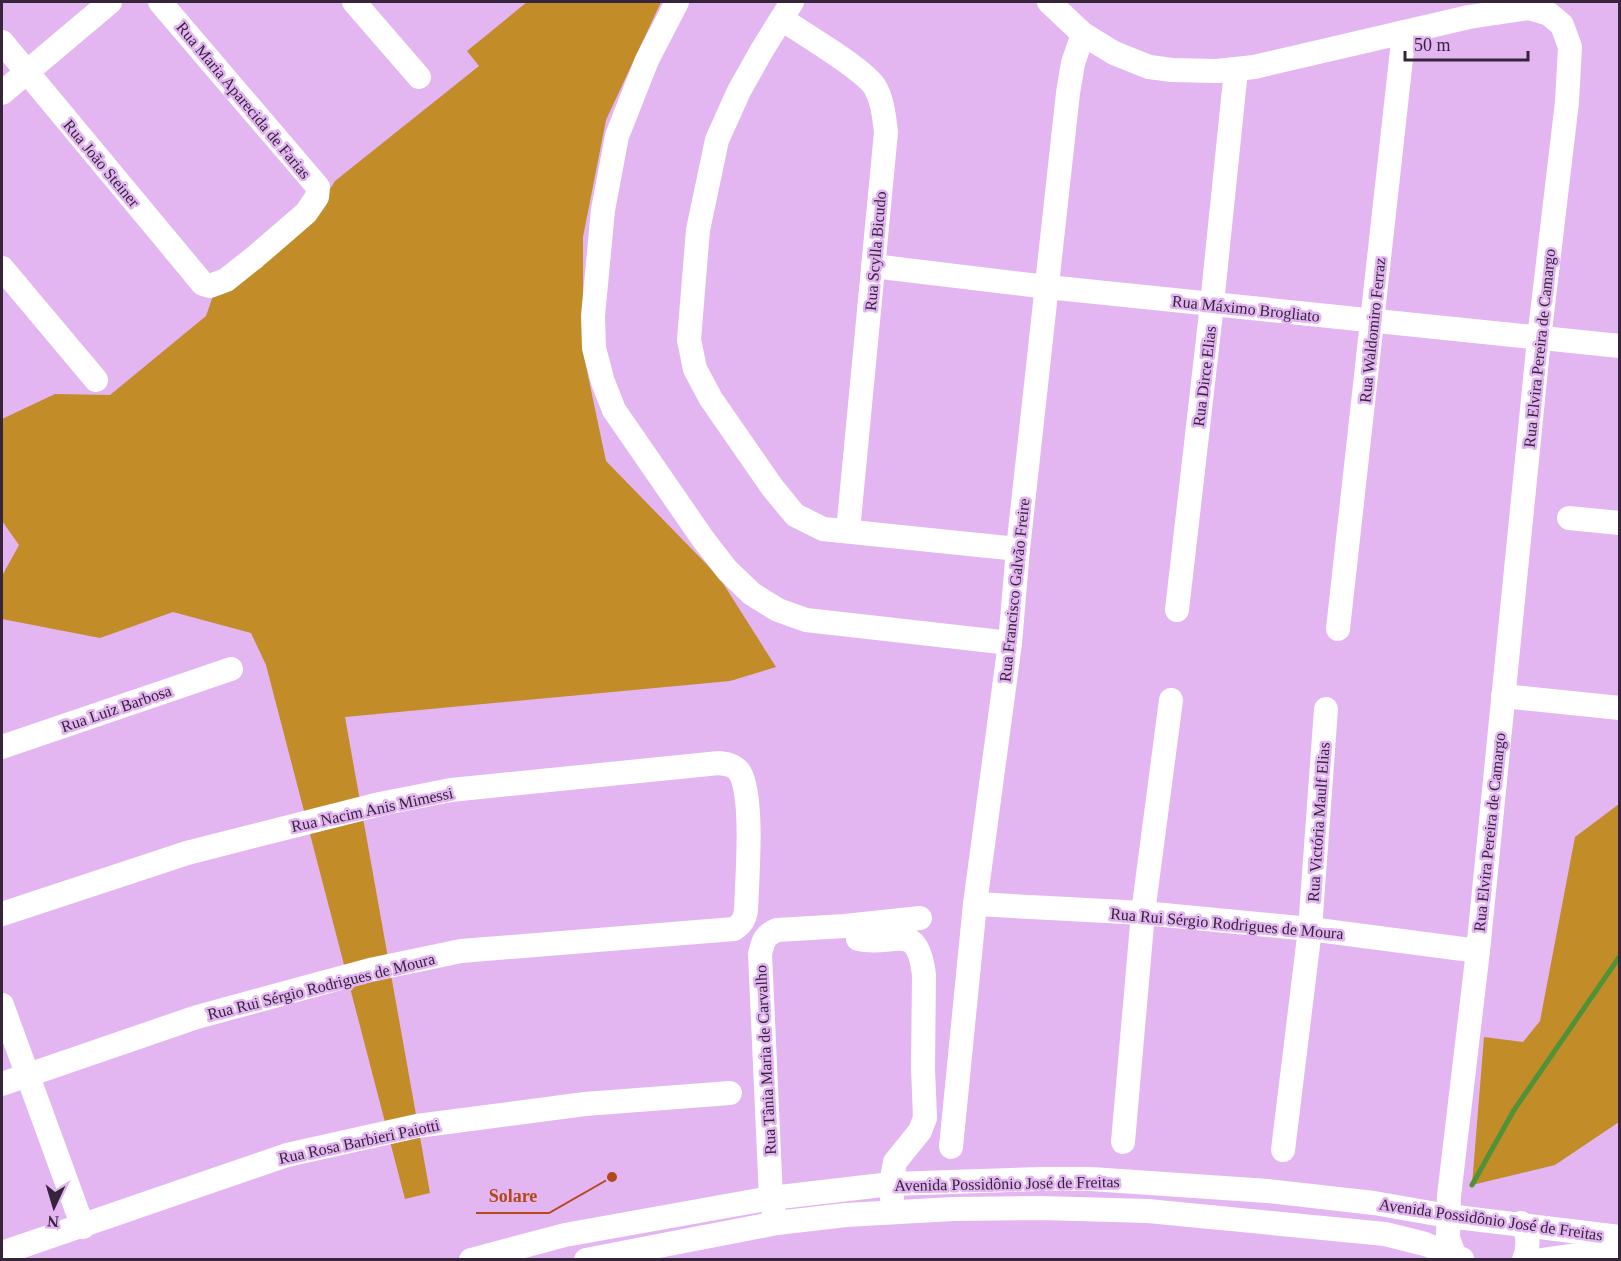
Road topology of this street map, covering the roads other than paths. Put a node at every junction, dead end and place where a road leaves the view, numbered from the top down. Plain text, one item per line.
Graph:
1 (110, 2) edge
2 (160, 2) edge
3 (354, 2) edge
4 (677, 2) edge
5 (1049, 2) edge
6 (787, 10) edge
7 (1404, 32) junction
8 (1083, 34) junction
9 (2, 42) edge
10 (1236, 70) junction
11 (27, 72) junction
12 (418, 77) dead end
13 (2, 93) edge
14 (873, 266) junction
15 (2, 268) edge
16 (203, 284) joint
17 (1047, 287) junction
18 (1212, 304) junction
19 (1373, 321) junction
20 (1539, 339) junction
21 (1620, 346) edge
22 (96, 380) dead end
23 (1569, 518) dead end
24 (1620, 523) edge
25 (848, 531) junction
26 (1018, 549) junction
27 (1177, 610) dead end
28 (1338, 629) dead end
29 (1010, 643) junction
30 (231, 669) dead end
31 (1503, 696) junction
32 (1171, 700) dead end
33 (1620, 708) edge
34 (1326, 709) dead end
35 (2, 747) edge
36 (975, 904) junction
37 (1143, 913) junction
38 (2, 914) edge
39 (920, 918) dead end
40 (845, 926) junction
41 (1310, 929) junction
42 (722, 930) joint
43 (1478, 951) junction
44 (2, 1005) edge
45 (27, 1076) junction
46 (2, 1084) edge
47 (730, 1093) dead end
48 (1123, 1142) dead end
49 (951, 1147) dead end
50 (1283, 1150) dead end
51 (891, 1184) junction
52 (771, 1198) junction
53 (894, 1212) junction
54 (1448, 1216) junction
55 (777, 1223) junction
56 (1521, 1223) junction
57 (83, 1227) junction
58 (1618, 1239) edge
59 (2, 1253) edge
60 (1458, 1258) edge
61 (471, 1260) edge
62 (586, 1260) edge
63 (1524, 1260) edge
64 (1543, 1260) edge

1 - 11 street
2 - 16 street, Rua Maria Aparecida de Farias
3 - 12 street
4 - 29 street
5 - 8 street, Rua Elvira Pereira de Camargo
6 - 14 street, Rua Scylla Bicudo
6 - 25 street
7 - 10 street, Rua Elvira Pereira de Camargo
7 - 19 street, Rua Waldomiro Ferraz
7 - 20 street, Rua Elvira Pereira de Camargo
8 - 10 street, Rua Elvira Pereira de Camargo
8 - 17 street, Rua Francisco Galvão Freire
9 - 11 street, Rua João Steiner
10 - 18 street, Rua Dirce Elias
11 - 13 street
11 - 16 street, Rua João Steiner
14 - 17 street, Rua Máximo Brogliato
14 - 25 street, Rua Scylla Bicudo
15 - 22 street
17 - 18 street, Rua Máximo Brogliato
17 - 26 street, Rua Francisco Galvão Freire
18 - 19 street, Rua Máximo Brogliato
18 - 27 street, Rua Dirce Elias
19 - 20 street, Rua Máximo Brogliato
19 - 28 street, Rua Waldomiro Ferraz
20 - 21 street, Rua Máximo Brogliato
20 - 31 street, Rua Elvira Pereira de Camargo
23 - 24 street
25 - 26 street
26 - 29 street, Rua Francisco Galvão Freire
29 - 36 street, Rua Francisco Galvão Freire
30 - 35 street, Rua Luiz Barbosa
31 - 33 street
31 - 43 street, Rua Elvira Pereira de Camargo
32 - 37 street
34 - 41 street, Rua Victória Maulf Elias
36 - 37 street, Rua Rui Sérgio Rodrigues de Moura
36 - 49 street, Rua Francisco Galvão Freire
37 - 41 street, Rua Rui Sérgio Rodrigues de Moura
37 - 48 street
38 - 42 street, Rua Nacim Anis Mimessi
39 - 40 street, Rua Tânia Maria de Carvalho
40 - 51 street
40 - 52 street, Rua Tânia Maria de Carvalho
41 - 43 street, Rua Rui Sérgio Rodrigues de Moura
41 - 50 street, Rua Victória Maulf Elias
42 - 45 street, Rua Rui Sérgio Rodrigues de Moura
43 - 54 street, Rua Elvira Pereira de Camargo
44 - 45 street
45 - 46 street, Rua Rui Sérgio Rodrigues de Moura
45 - 57 street
47 - 57 street, Rua Rosa Barbieri Paiotti
51 - 52 street, Avenida Possidônio José de Freitas
51 - 53 street
51 - 54 street, Avenida Possidônio José de Freitas
52 - 55 street
52 - 61 street, Avenida Possidônio José de Freitas
53 - 55 street, Avenida Possidônio José de Freitas
53 - 60 street, Avenida Possidônio José de Freitas
54 - 56 street, Avenida Possidônio José de Freitas
54 - 60 street, Rua Elvira Pereira de Camargo
55 - 62 street, Avenida Possidônio José de Freitas
56 - 58 street, Avenida Possidônio José de Freitas
56 - 63 street
57 - 59 street, Rua Rosa Barbieri Paiotti
58 - 64 street, Avenida Possidônio José de Freitas

